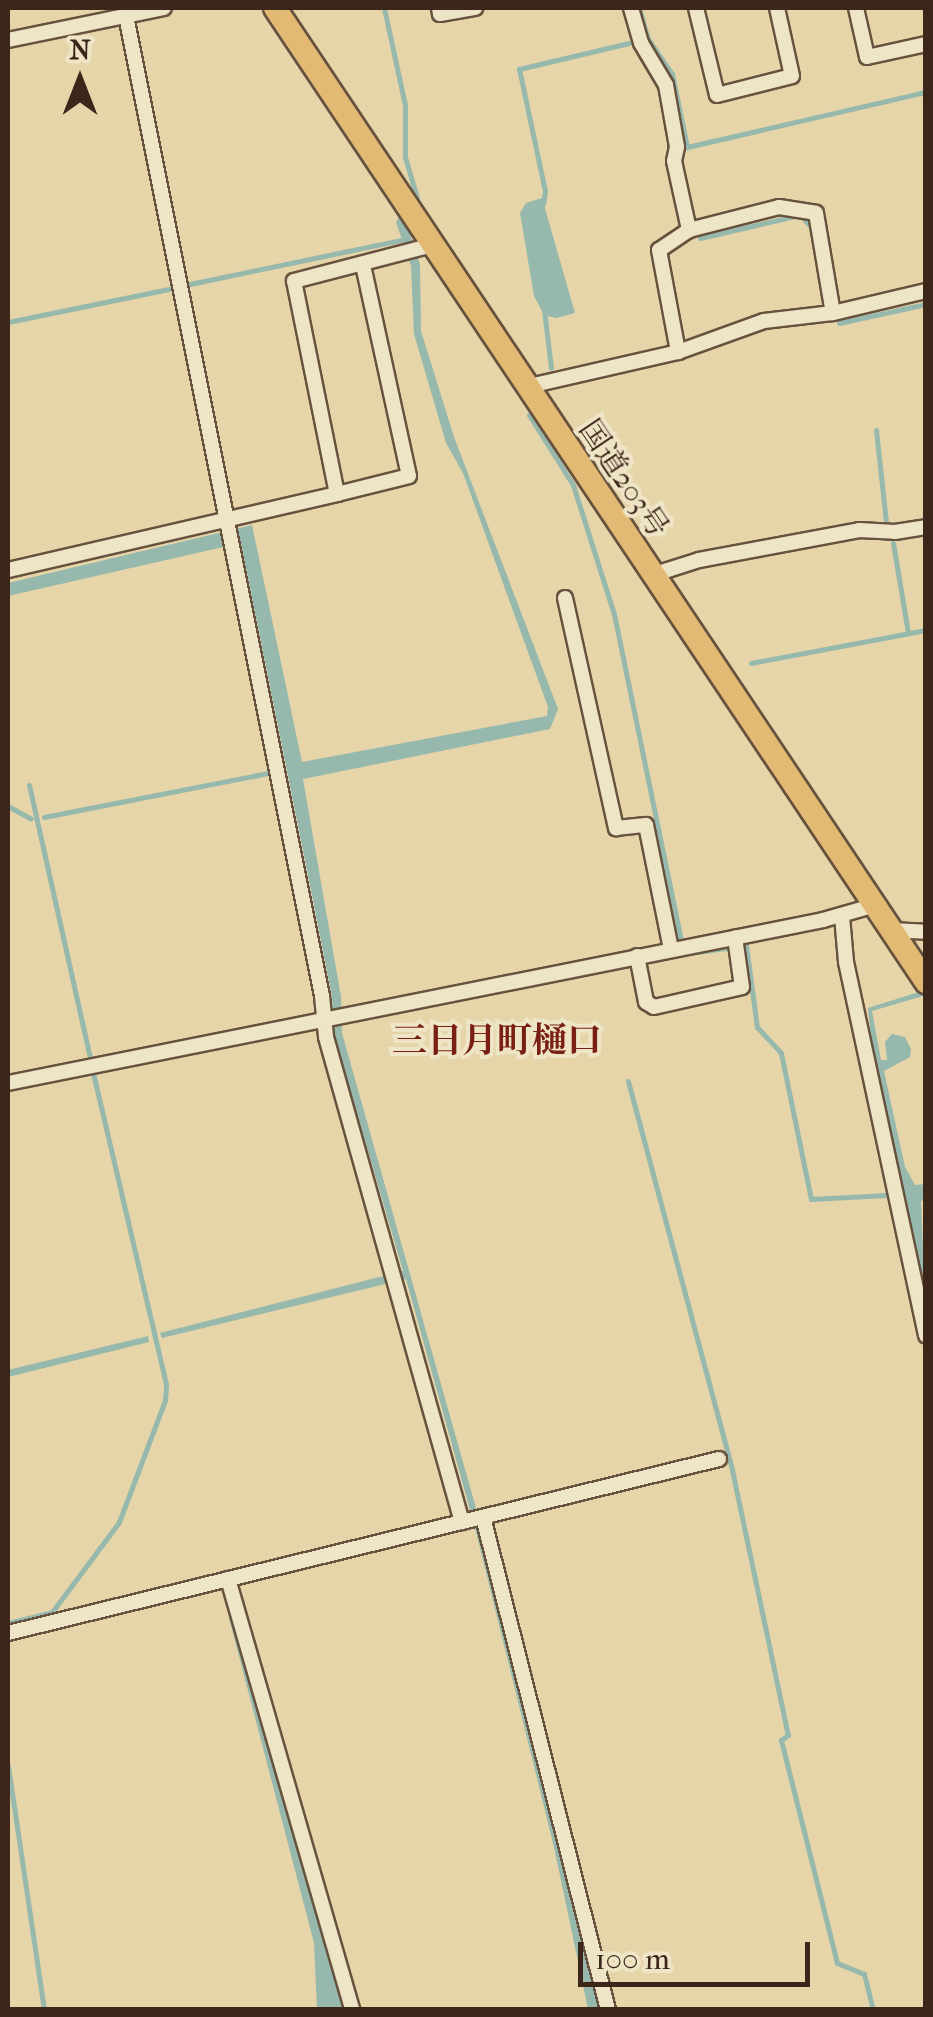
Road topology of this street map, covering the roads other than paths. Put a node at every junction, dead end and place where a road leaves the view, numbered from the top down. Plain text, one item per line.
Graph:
1 (164, 8) edge
2 (275, 8) edge
3 (438, 8) edge
4 (475, 8) edge
5 (630, 8) edge
6 (696, 8) edge
7 (776, 8) edge
8 (856, 8) edge
9 (126, 16) junction
10 (8, 40) edge
11 (926, 44) edge
12 (689, 230) junction
13 (426, 248) junction
14 (363, 265) junction
15 (926, 292) edge
16 (832, 312) junction
17 (678, 352) junction
18 (525, 387) junction
19 (337, 494) junction
20 (228, 519) junction
21 (926, 527) edge
22 (8, 570) edge
23 (652, 576) junction
24 (566, 598) dead end
25 (872, 906) junction
26 (842, 916) junction
27 (891, 930) junction
28 (926, 932) edge
29 (736, 945) junction
30 (671, 949) junction
31 (637, 956) junction
32 (926, 982) edge
33 (323, 1017) junction
34 (8, 1083) edge
35 (926, 1336) edge
36 (720, 1459) dead end
37 (483, 1517) junction
38 (462, 1522) junction
39 (228, 1579) junction
40 (8, 1633) edge
41 (352, 2010) edge
42 (608, 2010) edge

1 - 9 street
2 - 13 highway, 国道203号
3 - 4 street
5 - 12 street
6 - 7 street
8 - 11 street
9 - 10 street
9 - 20 street
12 - 16 street
12 - 17 street
13 - 14 street
13 - 18 highway, 国道203号
14 - 19 street
14 - 19 street
15 - 16 street
16 - 17 street
17 - 18 street
18 - 23 highway, 国道203号
19 - 20 street
20 - 22 street
20 - 33 street
21 - 23 street
23 - 25 highway, 国道203号
24 - 30 street
25 - 26 street
25 - 27 highway, 国道203号
26 - 29 street
26 - 35 street
27 - 28 street
27 - 32 highway, 国道203号
29 - 30 street
29 - 31 street
30 - 31 street
31 - 33 street
33 - 34 street
33 - 38 street
36 - 37 street
37 - 38 street
37 - 42 street
38 - 39 street
39 - 40 street
39 - 41 street

